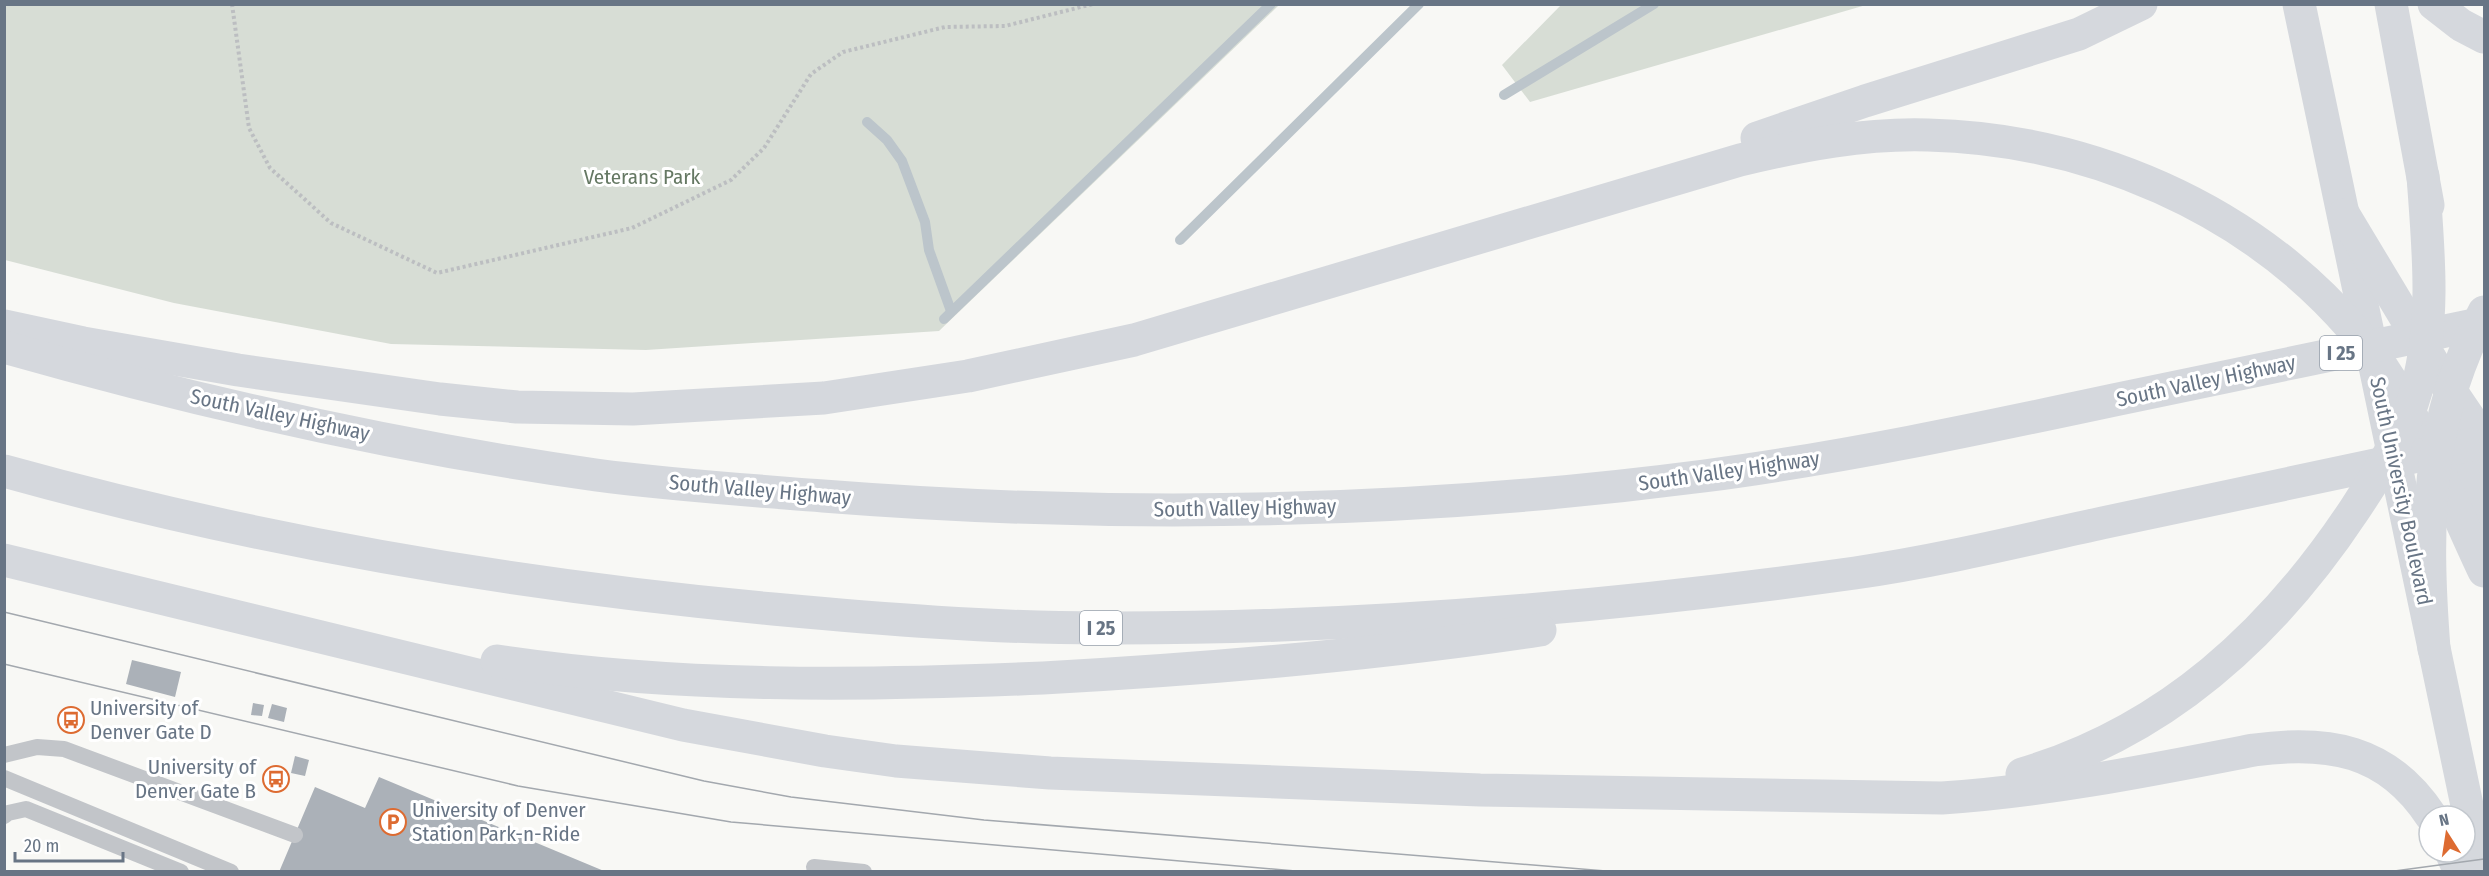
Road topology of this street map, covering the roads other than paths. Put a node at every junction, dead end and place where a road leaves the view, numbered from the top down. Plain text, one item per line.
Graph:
1 (2141, 4) edge
2 (2299, 4) edge
3 (2391, 4) edge
4 (2434, 4) edge
5 (2484, 37) edge
6 (2423, 176) junction
7 (2344, 215) junction
8 (1501, 231) junction
9 (2484, 310) edge
10 (2484, 323) edge
11 (4, 326) edge
12 (4, 347) edge
13 (2425, 350) junction
14 (2373, 355) junction
15 (2456, 390) junction
16 (2409, 411) junction
17 (2484, 441) edge
18 (2392, 449) junction
19 (2434, 460) junction
20 (4, 471) edge
21 (2484, 548) edge
22 (4, 560) edge
23 (2484, 571) edge
24 (1859, 572) junction
25 (206, 610) junction
26 (2433, 649) junction
27 (4, 755) edge
28 (4, 778) edge
29 (1851, 796) junction
30 (2422, 804) edge
31 (4, 816) edge
32 (295, 835) dead end
33 (814, 867) dead end
34 (181, 872) edge
35 (231, 872) edge
36 (864, 872) edge
37 (2481, 872) edge

1 - 8 main road
2 - 7 main road, South University Boulevard
3 - 6 main road
4 - 5 main road
6 - 13 main road
6 - 15 main road
7 - 13 main road
7 - 14 main road, South University Boulevard
8 - 11 main road
8 - 14 main road
9 - 15 main road
10 - 12 main road, South Valley Highway / I 25
13 - 15 main road
13 - 16 main road
14 - 16 main road
14 - 18 main road, South University Boulevard
15 - 17 main road
15 - 19 main road
15 - 21 main road
16 - 18 main road
16 - 19 main road
17 - 24 main road, I 25
18 - 26 main road, South University Boulevard
18 - 29 main road
19 - 23 main road
19 - 26 main road
20 - 24 main road, I 25
22 - 25 main road
24 - 25 main road
25 - 29 main road
26 - 37 main road, South University Boulevard
27 - 32 lane
28 - 35 lane
29 - 30 main road
31 - 34 lane
33 - 36 lane

